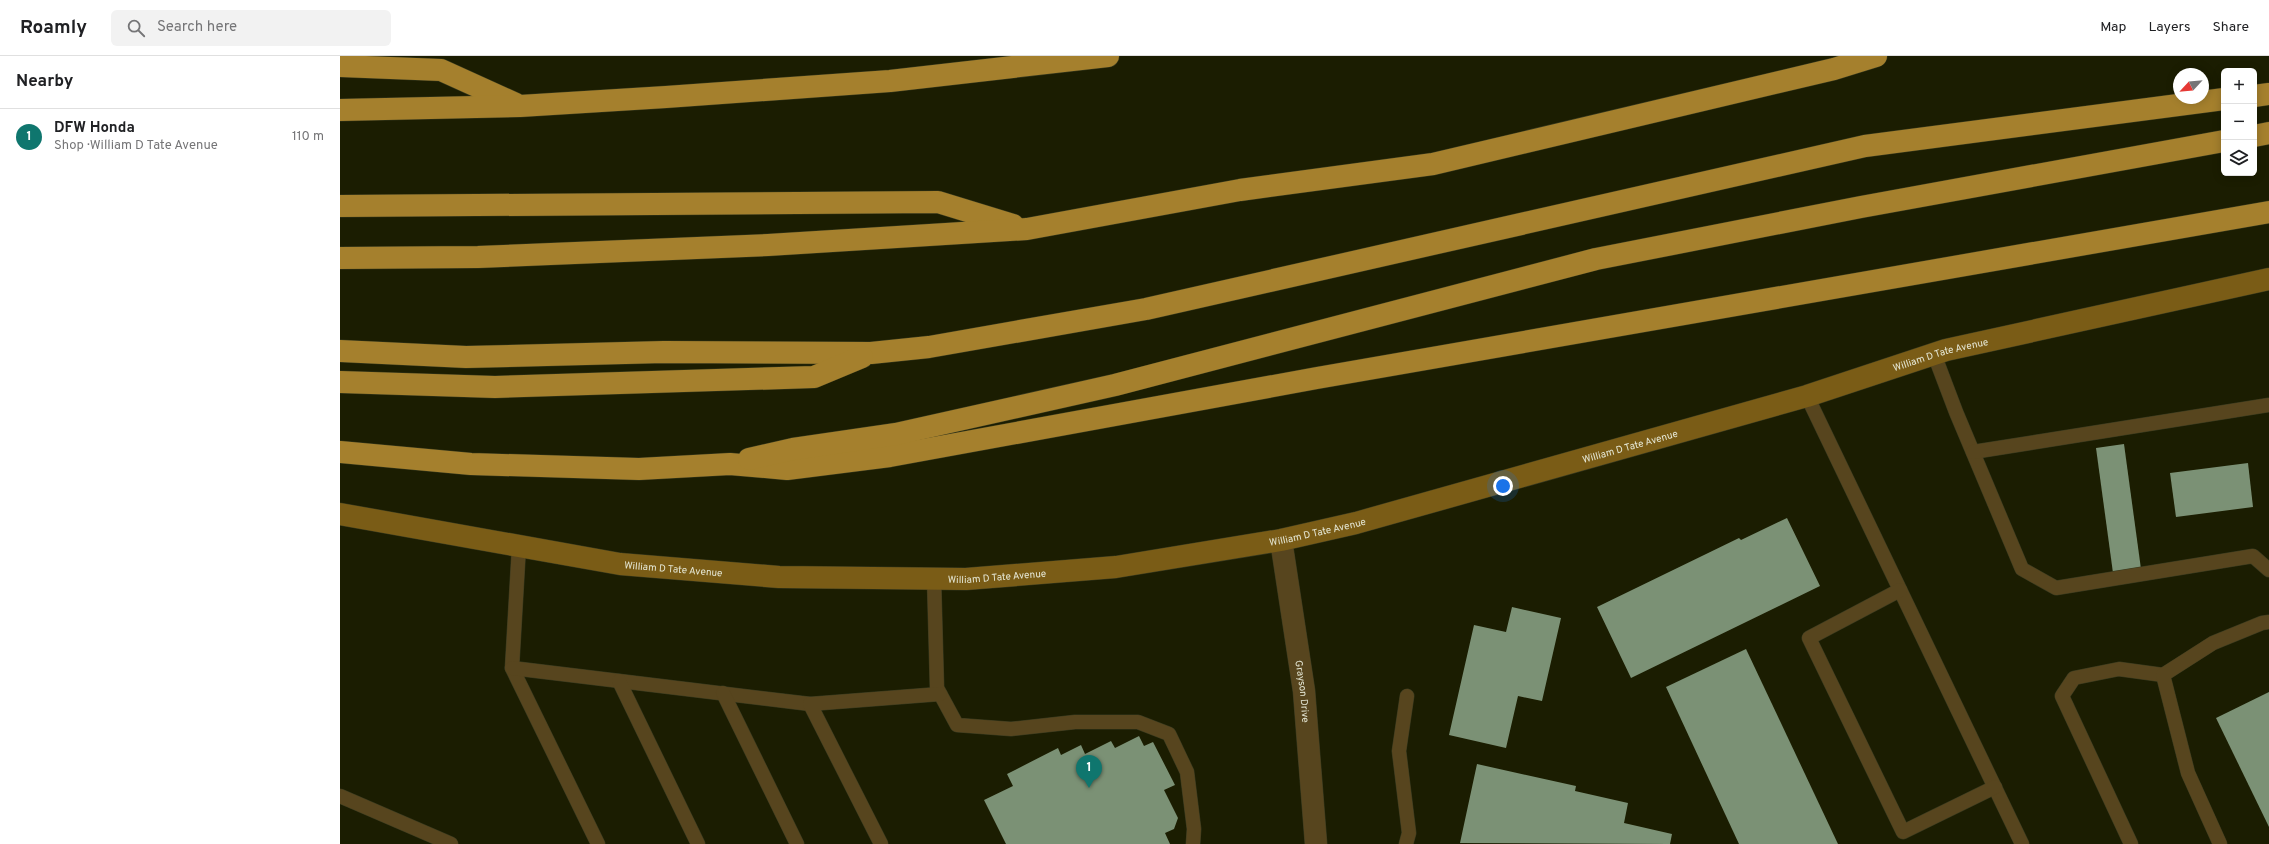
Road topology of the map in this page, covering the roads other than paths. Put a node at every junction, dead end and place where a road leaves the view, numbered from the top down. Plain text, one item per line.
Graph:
1 (1108, 56) edge
2 (1876, 56) edge
3 (340, 66) edge
4 (2269, 94) edge
5 (2257, 96) edge
6 (2221, 100) edge
7 (520, 106) junction
8 (340, 110) edge
9 (2269, 133) edge
10 (2257, 135) edge
11 (2221, 142) edge
12 (340, 206) edge
13 (2269, 212) edge
14 (1027, 229) junction
15 (340, 258) edge
16 (2269, 279) edge
17 (340, 351) edge
18 (871, 353) junction
19 (1934, 354) junction
20 (340, 382) edge
21 (1807, 396) junction
22 (2269, 405) edge
23 (340, 452) edge
24 (1972, 452) junction
25 (730, 464) junction
26 (340, 514) edge
27 (1280, 540) junction
28 (519, 546) junction
29 (2269, 570) edge
30 (934, 578) junction
31 (1900, 590) junction
32 (2269, 622) edge
33 (512, 668) junction
34 (2163, 676) junction
35 (619, 680) junction
36 (723, 693) junction
37 (940, 694) junction
38 (1407, 696) dead end
39 (810, 704) junction
40 (1995, 787) junction
41 (340, 796) edge
42 (452, 844) edge
43 (598, 844) edge
44 (698, 844) edge
45 (797, 844) edge
46 (881, 844) edge
47 (1193, 844) edge
48 (1316, 844) edge
49 (1406, 844) edge
50 (2022, 844) edge
51 (2130, 844) edge
52 (2220, 844) edge

1 - 7 highway
2 - 14 highway
3 - 7 highway
4 - 5 highway
6 - 18 highway
7 - 8 highway
9 - 10 highway
11 - 25 highway
12 - 14 highway
13 - 25 highway
14 - 15 highway
16 - 19 main road, William D Tate Avenue
17 - 18 highway
18 - 20 highway
19 - 21 main road, William D Tate Avenue
19 - 24 lane
21 - 27 main road, William D Tate Avenue
21 - 31 lane
22 - 24 lane
23 - 25 highway
24 - 29 lane
26 - 28 main road, William D Tate Avenue
27 - 30 main road, William D Tate Avenue
27 - 48 street, Grayson Drive
28 - 30 main road, William D Tate Avenue
28 - 33 lane
30 - 37 lane
31 - 40 lane
31 - 40 lane
32 - 34 lane
33 - 35 lane
33 - 43 lane
34 - 51 lane
34 - 52 lane
35 - 36 lane
35 - 44 lane
36 - 39 lane
36 - 45 lane
37 - 39 lane
37 - 47 lane
38 - 49 lane
39 - 46 lane
40 - 50 lane
41 - 42 lane

